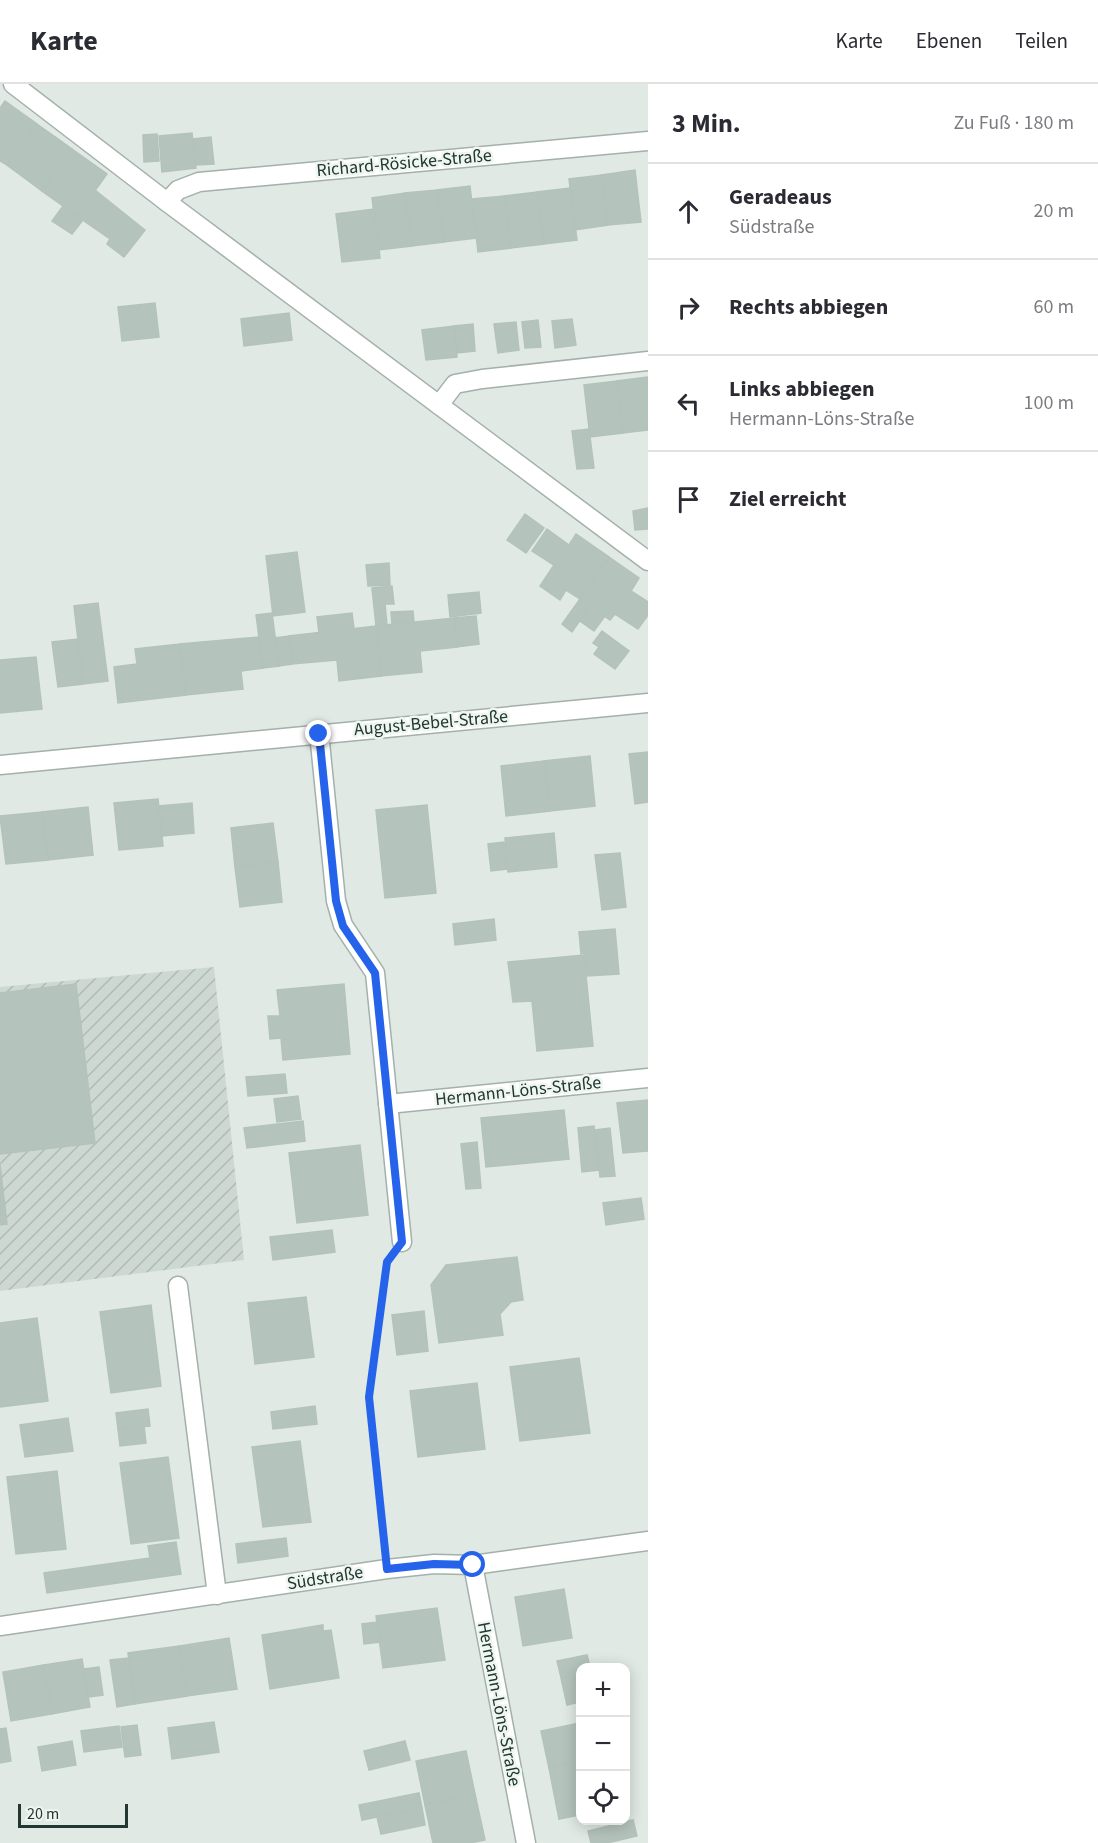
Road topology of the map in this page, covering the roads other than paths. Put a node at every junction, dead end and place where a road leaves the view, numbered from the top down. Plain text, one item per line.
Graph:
1 (13, 84) edge
2 (648, 141) edge
3 (167, 202) junction
4 (648, 362) edge
5 (439, 405) junction
6 (648, 561) edge
7 (648, 703) edge
8 (319, 734) junction
9 (0, 765) edge
10 (648, 1078) edge
11 (388, 1104) junction
12 (402, 1242) road end
13 (178, 1286) dead end
14 (648, 1541) edge
15 (473, 1565) junction
16 (217, 1595) junction
17 (0, 1626) edge
18 (526, 1843) edge

1 - 3 street
2 - 3 street, Richard-Rösicke-Straße
3 - 5 street
4 - 5 street
5 - 6 street
7 - 8 street, August-Bebel-Straße
8 - 9 street, August-Bebel-Straße
8 - 11 street
10 - 11 street, Hermann-Löns-Straße
11 - 12 street
13 - 16 street
14 - 15 street, Südstraße
15 - 16 street, Südstraße
15 - 18 street, Hermann-Löns-Straße
16 - 17 street, Südstraße

